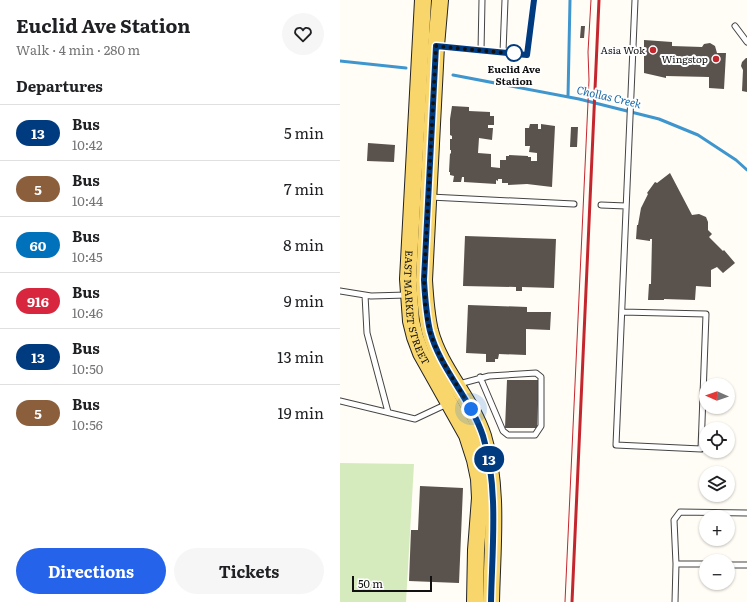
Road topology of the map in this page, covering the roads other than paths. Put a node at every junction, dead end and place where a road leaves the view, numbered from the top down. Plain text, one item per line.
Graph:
1 (423, 0) edge
2 (440, 0) edge
3 (482, 0) edge
4 (506, 0) edge
5 (534, 0) edge
6 (635, 0) edge
7 (735, 26) dead end
8 (747, 42) edge
9 (428, 45) junction
10 (481, 51) junction
11 (503, 52) junction
12 (413, 196) junction
13 (429, 197) junction
14 (574, 204) dead end
15 (601, 205) dead end
16 (626, 206) junction
17 (340, 291) edge
18 (409, 294) junction
19 (365, 295) junction
20 (622, 312) junction
21 (480, 377) junction
22 (456, 385) junction
23 (340, 401) edge
24 (450, 403) junction
25 (388, 412) junction
26 (747, 513) edge
27 (676, 564) junction
28 (699, 564) edge
29 (735, 565) edge
30 (747, 565) edge
31 (475, 602) edge
32 (491, 602) edge
33 (675, 602) edge

1 - 9 main road, EAST MARKET STREET
2 - 9 main road, EAST MARKET STREET
3 - 10 lane
4 - 11 lane
5 - 11 lane
6 - 16 lane
7 - 8 lane
9 - 10 lane
9 - 12 main road, EAST MARKET STREET
9 - 13 main road, EAST MARKET STREET
10 - 11 lane
12 - 13 main road
12 - 18 main road, EAST MARKET STREET
13 - 14 lane
13 - 22 main road, EAST MARKET STREET
15 - 16 lane
16 - 20 lane
17 - 19 lane
18 - 19 lane
18 - 24 main road, EAST MARKET STREET
19 - 25 lane
20 - 20 lane
21 - 21 lane
21 - 22 lane
22 - 32 main road, EAST MARKET STREET
23 - 25 lane
24 - 25 lane
24 - 31 main road, EAST MARKET STREET
26 - 27 lane
27 - 28 lane
27 - 33 lane
29 - 30 lane

